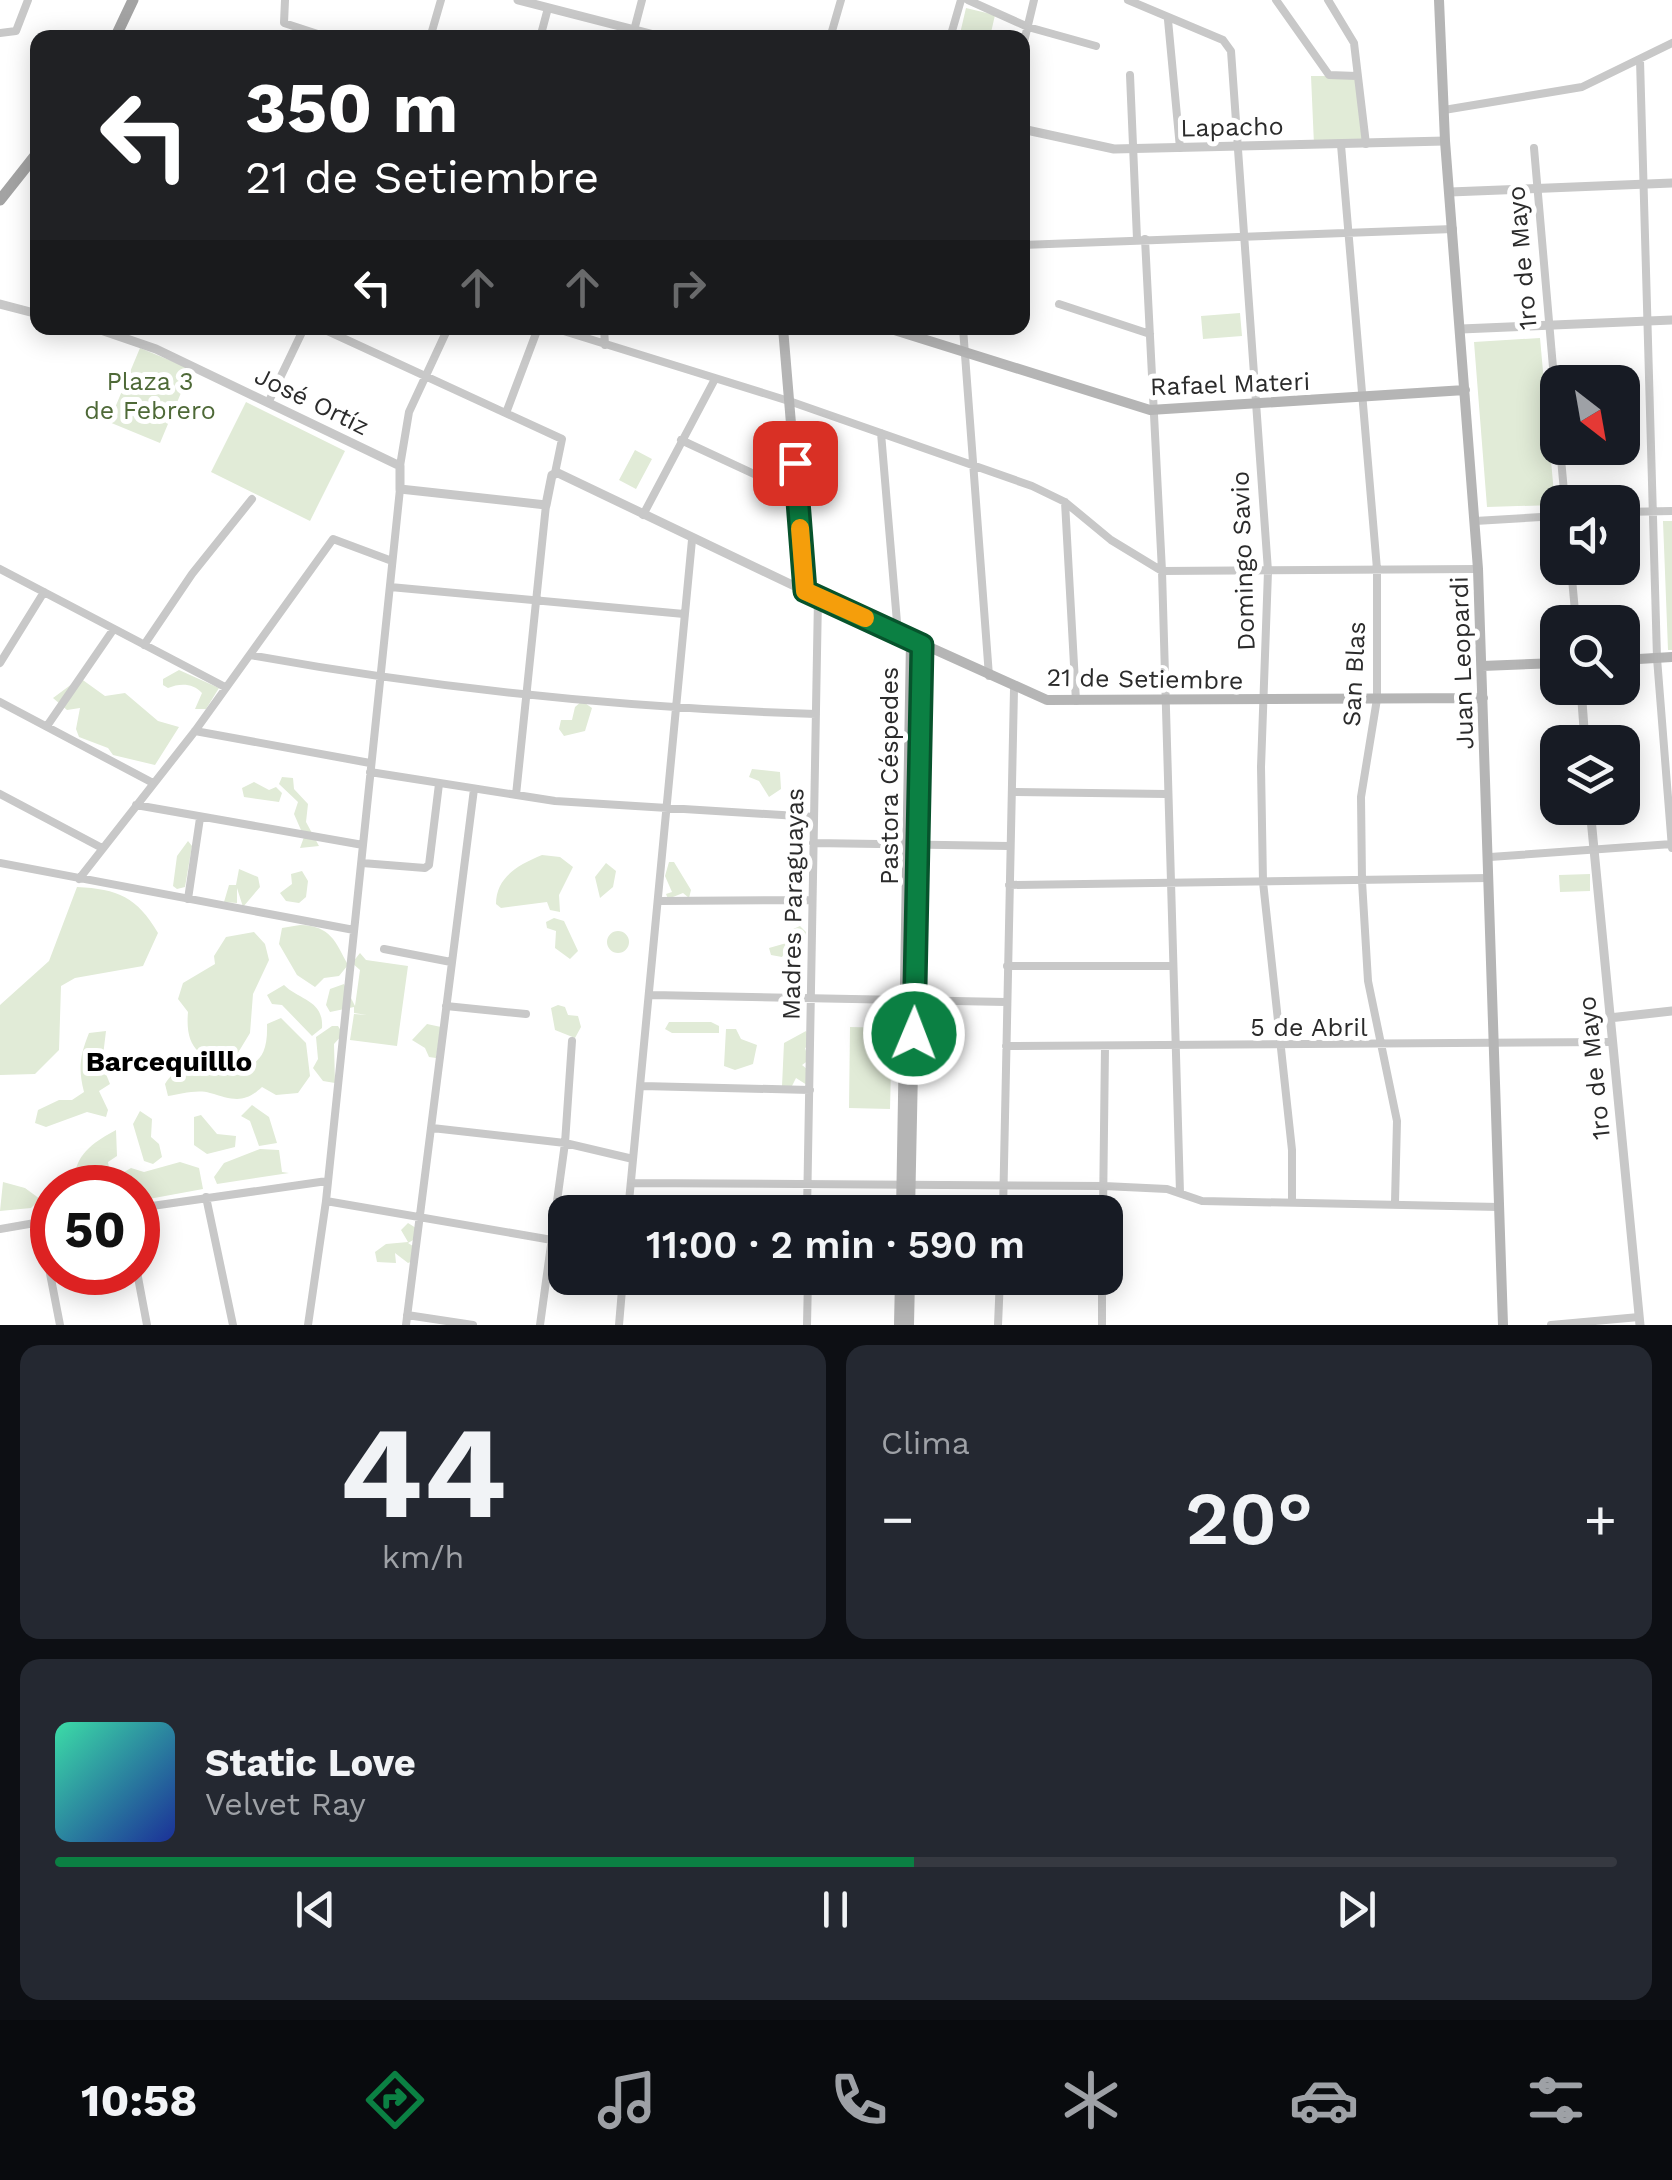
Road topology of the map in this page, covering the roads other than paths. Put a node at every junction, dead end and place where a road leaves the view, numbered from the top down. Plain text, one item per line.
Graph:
1 (28, 0) edge
2 (132, 0) edge
3 (285, 0) edge
4 (442, 0) edge
5 (518, 0) edge
6 (642, 0) edge
7 (842, 0) edge
8 (964, 0) edge
9 (1034, 0) edge
10 (1276, 0) edge
11 (1328, 0) edge
12 (1439, 0) edge
13 (1132, 1) edge
14 (548, 8) junction
15 (1168, 20) junction
16 (1028, 27) junction
17 (119, 30) edge
18 (305, 30) edge
19 (433, 30) edge
20 (542, 30) edge
21 (623, 30) edge
22 (634, 30) edge
23 (833, 30) edge
24 (953, 30) edge
25 (1027, 30) edge
26 (0, 32) edge
27 (1672, 43) edge
28 (1096, 46) dead end
29 (1640, 60) junction
30 (1130, 75) dead end
31 (1357, 76) junction
32 (1444, 110) junction
33 (1030, 131) edge
34 (1445, 140) junction
35 (1366, 144) junction
36 (1341, 145) junction
37 (1238, 147) junction
38 (1180, 148) junction
39 (1534, 148) dead end
40 (1131, 149) junction
41 (30, 162) edge
42 (1672, 183) edge
43 (1644, 184) junction
44 (1536, 189) junction
45 (1450, 192) junction
46 (0, 200) edge
47 (1452, 228) junction
48 (1350, 233) junction
49 (1244, 236) junction
50 (1141, 239) junction
51 (1030, 245) edge
52 (0, 304) edge
53 (1059, 304) dead end
54 (30, 312) edge
55 (1646, 320) junction
56 (1672, 320) edge
57 (1548, 325) junction
58 (1461, 329) junction
59 (1150, 334) junction
60 (125, 335) edge
61 (301, 335) edge
62 (337, 335) edge
63 (445, 335) edge
64 (535, 335) edge
65 (575, 335) edge
66 (604, 335) edge
67 (784, 335) edge
68 (910, 335) edge
69 (964, 335) edge
70 (605, 345) junction
71 (965, 352) junction
72 (1552, 365) edge
73 (426, 374) junction
74 (715, 379) junction
75 (1466, 390) junction
76 (1362, 398) junction
77 (269, 400) junction
78 (792, 402) junction
79 (1255, 406) junction
80 (1150, 410) junction
81 (506, 413) junction
82 (881, 433) junction
83 (681, 440) junction
84 (975, 464) junction
85 (400, 466) junction
86 (555, 473) junction
87 (400, 489) junction
88 (797, 494) junction
89 (252, 500) dead end
90 (1065, 502) junction
91 (546, 505) junction
92 (1672, 510) edge
93 (1640, 511) edge
94 (1654, 511) junction
95 (643, 515) junction
96 (1540, 517) edge
97 (1475, 522) junction
98 (692, 540) junction
99 (392, 562) junction
100 (0, 569) edge
101 (1478, 569) junction
102 (1377, 570) junction
103 (1162, 571) junction
104 (1268, 571) junction
105 (390, 586) junction
106 (805, 591) junction
107 (44, 592) junction
108 (818, 596) junction
109 (539, 599) junction
110 (684, 614) junction
111 (113, 630) junction
112 (898, 634) junction
113 (916, 642) junction
114 (144, 646) junction
115 (250, 656) junction
116 (1657, 658) junction
117 (1672, 658) edge
118 (1640, 659) edge
119 (0, 663) edge
120 (1540, 663) edge
121 (1482, 666) junction
122 (988, 676) junction
123 (380, 679) junction
124 (225, 687) junction
125 (1014, 689) junction
126 (527, 694) junction
127 (1378, 698) junction
128 (1484, 698) junction
129 (1164, 699) junction
130 (1076, 701) junction
131 (0, 702) edge
132 (1266, 702) junction
133 (675, 710) junction
134 (816, 714) junction
135 (47, 726) junction
136 (194, 731) junction
137 (370, 767) junction
138 (153, 784) junction
139 (438, 784) junction
140 (474, 789) junction
141 (1012, 792) junction
142 (0, 794) edge
143 (1166, 794) junction
144 (516, 796) junction
145 (136, 805) junction
146 (665, 812) junction
147 (200, 818) junction
148 (814, 818) junction
149 (1591, 825) edge
150 (812, 843) junction
151 (363, 845) junction
152 (912, 845) junction
153 (1672, 845) edge
154 (1009, 846) junction
155 (102, 848) junction
156 (1593, 852) junction
157 (1490, 858) junction
158 (0, 863) edge
159 (362, 863) junction
160 (1490, 878) junction
161 (79, 879) junction
162 (1362, 880) junction
163 (1263, 882) junction
164 (1168, 884) junction
165 (1009, 885) junction
166 (188, 899) junction
167 (810, 900) junction
168 (660, 901) junction
169 (354, 930) junction
170 (384, 949) dead end
171 (451, 962) junction
172 (1007, 966) junction
173 (1170, 966) junction
174 (652, 995) junction
175 (910, 997) junction
176 (811, 998) junction
177 (1006, 1002) junction
178 (446, 1006) junction
179 (1672, 1011) edge
180 (526, 1014) dead end
181 (1609, 1018) junction
182 (572, 1041) dead end
183 (1612, 1042) junction
184 (1006, 1046) junction
185 (1383, 1046) junction
186 (1495, 1046) junction
187 (1106, 1048) junction
188 (1176, 1048) junction
189 (1279, 1048) junction
190 (642, 1086) junction
191 (810, 1090) junction
192 (432, 1128) junction
193 (565, 1143) junction
194 (633, 1159) junction
195 (328, 1181) junction
196 (631, 1183) junction
197 (807, 1184) junction
198 (906, 1184) junction
199 (1004, 1184) junction
200 (1104, 1186) junction
201 (1180, 1192) junction
202 (558, 1195) edge
203 (630, 1195) edge
204 (807, 1195) edge
205 (904, 1195) edge
206 (908, 1195) edge
207 (1004, 1195) edge
208 (1104, 1195) edge
209 (206, 1197) junction
210 (326, 1201) junction
211 (1292, 1202) junction
212 (1395, 1202) junction
213 (160, 1204) edge
214 (1499, 1208) junction
215 (420, 1216) junction
216 (30, 1224) edge
217 (0, 1229) edge
218 (548, 1239) edge
219 (548, 1268) edge
220 (54, 1295) edge
221 (141, 1295) edge
222 (621, 1295) edge
223 (808, 1295) edge
224 (900, 1295) edge
225 (910, 1295) edge
226 (999, 1295) edge
227 (1102, 1295) edge
228 (406, 1320) edge
229 (1640, 1321) edge
230 (60, 1325) edge
231 (147, 1325) edge
232 (232, 1325) edge
233 (308, 1325) edge
234 (472, 1325) edge
235 (540, 1325) edge
236 (619, 1325) edge
237 (807, 1325) edge
238 (899, 1325) edge
239 (909, 1325) edge
240 (998, 1325) edge
241 (1102, 1325) edge
242 (1503, 1325) edge
243 (1551, 1325) edge

1 - 26 street
2 - 17 main road
3 - 18 street
4 - 19 street
5 - 14 street
6 - 22 street
7 - 23 street
8 - 16 street
8 - 24 street
9 - 16 street
10 - 31 street
11 - 31 street
12 - 32 main road, Juan Leopardi
13 - 15 street
14 - 20 street
14 - 21 street
15 - 37 street, Domingo Savio
15 - 38 street
16 - 25 street
16 - 28 street
27 - 29 street
29 - 32 street
29 - 43 street
30 - 40 street
31 - 35 street
32 - 34 main road, Juan Leopardi
33 - 40 street, Lapacho
34 - 35 street, Lapacho
34 - 45 main road, Juan Leopardi
35 - 36 street, Lapacho
36 - 37 street, Lapacho
36 - 48 street, San Blas
37 - 38 street, Lapacho
37 - 49 street, Domingo Savio
38 - 40 street, Lapacho
39 - 44 street, 1ro de Mayo
40 - 50 street
41 - 46 main road
42 - 43 street
43 - 44 street
43 - 55 street
44 - 45 street
44 - 57 street, 1ro de Mayo
45 - 47 main road, Juan Leopardi
47 - 48 street
47 - 58 main road, Juan Leopardi
48 - 49 street
48 - 76 street, San Blas
49 - 50 street
49 - 79 street, Domingo Savio
50 - 51 street
50 - 59 street
52 - 54 street
53 - 59 street
55 - 56 street
55 - 57 street
55 - 94 street
57 - 58 street
57 - 72 street, 1ro de Mayo
58 - 75 main road, Juan Leopardi
59 - 80 street
60 - 77 street, José Ortíz
61 - 77 street
62 - 73 street
63 - 73 street
64 - 81 street
65 - 70 street
66 - 70 street
67 - 78 main road
68 - 71 main road, Rafael Materi
69 - 71 street
70 - 74 street
71 - 80 main road, Rafael Materi
71 - 84 street
73 - 81 street
73 - 85 street
74 - 78 street
74 - 83 street
75 - 76 main road, Rafael Materi
75 - 97 main road, Juan Leopardi
76 - 79 main road, Rafael Materi
76 - 102 street, San Blas
77 - 85 street, José Ortíz
78 - 82 street
78 - 88 main road
79 - 80 main road, Rafael Materi
79 - 104 street, Domingo Savio
80 - 103 street
81 - 86 street
82 - 84 street
82 - 112 street
83 - 88 street
83 - 95 street
84 - 90 street
84 - 122 street
85 - 87 street
86 - 91 street
86 - 95 street, 21 de Setiembre
87 - 91 street
87 - 99 street
88 - 106 main road
89 - 114 street
90 - 103 street
90 - 130 street
91 - 109 street
92 - 94 street
93 - 94 street
94 - 116 street
95 - 98 street, 21 de Setiembre
96 - 97 street
97 - 101 main road, Juan Leopardi
98 - 106 street, 21 de Setiembre
98 - 110 street
99 - 105 street
99 - 115 street
100 - 107 street
101 - 102 street
101 - 121 main road, Juan Leopardi
102 - 104 street
102 - 127 street, San Blas
103 - 104 street
103 - 129 street
104 - 132 street, Domingo Savio
105 - 109 street
105 - 123 street
106 - 108 main road, 21 de Setiembre
107 - 111 street
107 - 119 street
108 - 112 main road, 21 de Setiembre
108 - 134 street, Madres Paraguayas
109 - 110 street
109 - 126 street
110 - 133 street
111 - 114 street
111 - 135 street
112 - 113 main road, 21 de Setiembre
113 - 122 main road, 21 de Setiembre
113 - 152 main road, Pastora Céspedes
114 - 124 street
115 - 123 street
115 - 124 street
116 - 117 main road
116 - 118 main road
116 - 153 street
120 - 121 main road
121 - 128 main road, Juan Leopardi
122 - 125 main road, 21 de Setiembre
123 - 126 street
123 - 137 street
124 - 136 street
125 - 130 main road, 21 de Setiembre
125 - 141 street
126 - 133 street
126 - 144 street
127 - 128 main road, 21 de Setiembre
127 - 132 main road, 21 de Setiembre
127 - 162 street, San Blas
128 - 157 main road, Juan Leopardi
129 - 130 main road, 21 de Setiembre
129 - 132 main road, 21 de Setiembre
129 - 143 street
131 - 135 street
132 - 163 street, Domingo Savio
133 - 134 street
133 - 146 street
134 - 148 street, Madres Paraguayas
135 - 138 street
136 - 137 street
136 - 138 street
137 - 139 street
137 - 151 street
138 - 145 street
139 - 140 street
139 - 159 street
140 - 144 street
140 - 171 street
141 - 143 street
141 - 154 street
142 - 155 street
143 - 164 street
144 - 146 street
145 - 147 street
145 - 155 street
146 - 148 street
146 - 168 street
147 - 151 street
147 - 166 street
148 - 150 street, Madres Paraguayas
149 - 156 street, 1ro de Mayo
150 - 152 street
150 - 167 street, Madres Paraguayas
151 - 159 street
152 - 154 street
152 - 175 main road, Pastora Céspedes
153 - 156 street
154 - 165 street
155 - 161 street
156 - 157 street
156 - 181 street, 1ro de Mayo
157 - 160 main road, Juan Leopardi
158 - 161 street
159 - 169 street
160 - 162 street
160 - 186 main road, Juan Leopardi
161 - 166 street
162 - 163 street
162 - 185 street, San Blas
163 - 164 street
163 - 189 street, Domingo Savio
164 - 165 street
164 - 173 street
165 - 172 street
166 - 169 street
167 - 168 street
167 - 176 street, Madres Paraguayas
168 - 174 street
169 - 195 street
170 - 171 street
171 - 178 street
172 - 173 street
172 - 177 street
173 - 188 street
174 - 176 street
174 - 190 street
175 - 176 street
175 - 177 street
175 - 198 main road, Pastora Céspedes
176 - 191 street, Madres Paraguayas
177 - 184 street
178 - 180 street
178 - 192 street
179 - 181 street
181 - 183 street, 1ro de Mayo
182 - 193 street
183 - 186 street, 5 de Abril
183 - 229 street, 1ro de Mayo
184 - 187 street, 5 de Abril
184 - 199 street
185 - 186 street, 5 de Abril
185 - 189 street, 5 de Abril
185 - 212 street, San Blas
186 - 214 main road, Juan Leopardi
187 - 188 street, 5 de Abril
187 - 200 street
188 - 189 street, 5 de Abril
188 - 201 street
189 - 211 street, Domingo Savio
190 - 191 street
190 - 194 street
191 - 197 street, Madres Paraguayas
192 - 193 street
192 - 215 street
193 - 194 street
193 - 202 street
194 - 196 street
195 - 209 street
195 - 210 street
196 - 197 street
196 - 203 street
197 - 198 street
197 - 204 street, Madres Paraguayas
198 - 199 street
198 - 205 main road, Pastora Céspedes
198 - 206 main road, Pastora Céspedes
199 - 200 street
199 - 207 street
200 - 201 street
200 - 208 street
201 - 211 street
209 - 213 street
209 - 232 street
210 - 215 street
210 - 233 street
211 - 212 street
212 - 214 street
214 - 242 main road, Juan Leopardi
215 - 218 street
215 - 228 street
216 - 217 street
219 - 235 street
220 - 230 street
221 - 231 street
222 - 236 street
223 - 237 street
224 - 238 main road
225 - 239 main road
226 - 240 street
227 - 241 street
228 - 234 street
229 - 243 street

